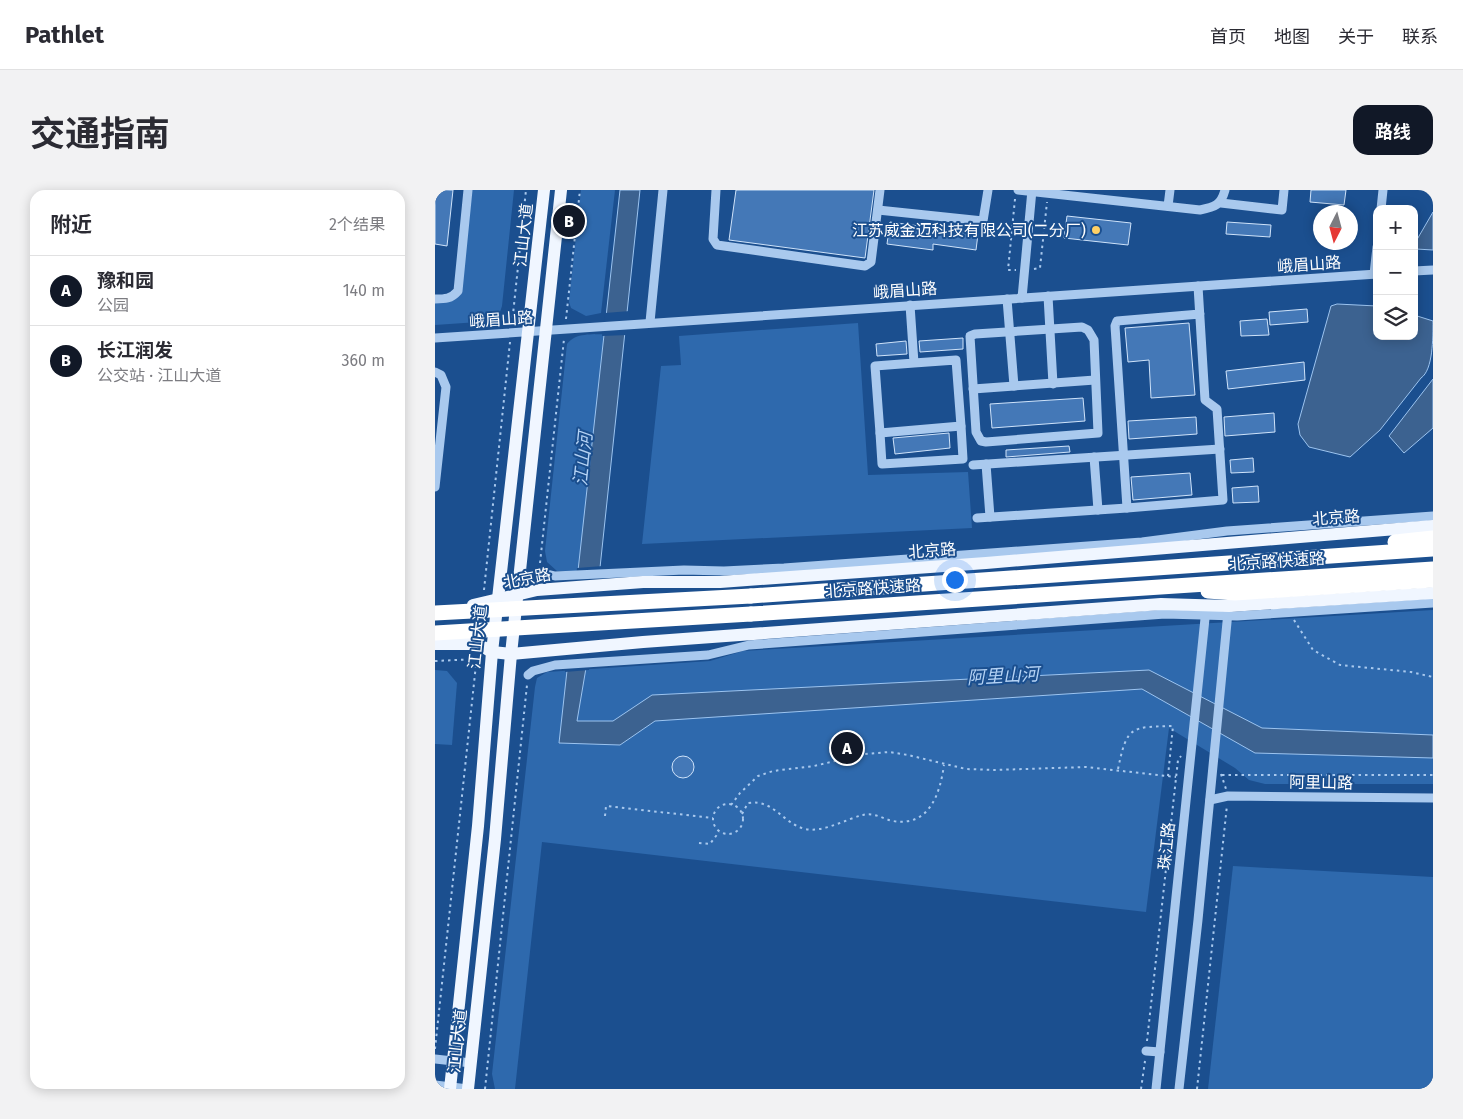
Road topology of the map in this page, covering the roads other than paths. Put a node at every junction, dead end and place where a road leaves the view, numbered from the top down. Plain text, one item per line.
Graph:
1 (468, 190) edge
2 (544, 190) edge
3 (561, 190) edge
4 (663, 190) edge
5 (716, 190) edge
6 (880, 190) edge
7 (988, 190) edge
8 (1019, 190) edge
9 (1170, 190) edge
10 (1225, 190) edge
11 (1284, 190) edge
12 (1383, 190) edge
13 (1032, 191) edge
14 (1096, 194) edge
15 (1221, 203) junction
16 (1381, 205) edge
17 (1168, 206) junction
18 (878, 210) junction
19 (1433, 270) edge
20 (1418, 271) edge
21 (1373, 274) edge
22 (1198, 286) junction
23 (1047, 296) junction
24 (1022, 298) junction
25 (435, 299) edge
26 (1007, 299) junction
27 (910, 305) junction
28 (1200, 314) junction
29 (650, 322) junction
30 (1049, 329) junction
31 (546, 331) junction
32 (1009, 332) junction
33 (528, 333) junction
34 (435, 338) edge
35 (914, 363) junction
36 (435, 372) edge
37 (1095, 380) junction
38 (1053, 384) junction
39 (1014, 386) junction
40 (973, 389) junction
41 (961, 426) junction
42 (880, 433) junction
43 (1220, 449) junction
44 (1123, 455) junction
45 (1094, 457) junction
46 (986, 464) junction
47 (973, 465) dead end
48 (436, 467) edge
49 (435, 487) edge
50 (1127, 508) junction
51 (1098, 510) junction
52 (1433, 516) edge
53 (990, 517) junction
54 (977, 518) dead end
55 (1433, 526) edge
56 (1433, 538) edge
57 (1433, 549) edge
58 (1193, 565) junction
59 (1433, 569) edge
60 (539, 572) road end
61 (602, 580) junction
62 (1433, 580) edge
63 (572, 581) junction
64 (1149, 586) junction
65 (1433, 593) edge
66 (517, 595) junction
67 (498, 600) junction
68 (1433, 603) edge
69 (435, 608) edge
70 (1205, 611) junction
71 (1228, 611) junction
72 (435, 613) edge
73 (435, 633) edge
74 (435, 644) edge
75 (492, 652) junction
76 (511, 654) junction
77 (528, 675) road end
78 (1433, 798) edge
79 (1210, 800) junction
80 (1146, 1051) road end
81 (1160, 1052) junction
82 (435, 1059) edge
83 (453, 1061) junction
84 (471, 1063) junction
85 (435, 1085) edge
86 (451, 1088) edge
87 (468, 1089) edge
88 (1156, 1089) edge
89 (1179, 1089) edge

1 - 25 street
2 - 33 main road, 江山大道
3 - 31 main road, 江山大道
4 - 29 street
5 - 18 street
6 - 18 street
7 - 18 street
8 - 13 street
9 - 17 street
10 - 15 street
11 - 15 street
12 - 16 street
13 - 14 street
13 - 24 street
14 - 17 street
15 - 17 street
19 - 20 street
21 - 22 street, 峨眉山路
22 - 23 street, 峨眉山路
22 - 28 street
23 - 24 street, 峨眉山路
23 - 30 street
24 - 26 street, 峨眉山路
26 - 27 street, 峨眉山路
26 - 32 street
27 - 29 street, 峨眉山路
27 - 35 street
28 - 43 street
28 - 44 street
29 - 31 street, 峨眉山路
30 - 32 street
30 - 37 street
30 - 38 street
31 - 33 street, 峨眉山路
31 - 66 main road, 江山大道
32 - 39 street
32 - 40 street
33 - 34 street, 峨眉山路
33 - 67 main road, 江山大道
35 - 41 street
35 - 42 street
36 - 48 street
37 - 38 street
37 - 40 street
38 - 39 street
39 - 40 street
41 - 42 street
41 - 42 street
43 - 44 street
43 - 50 street
44 - 45 street
44 - 50 street
45 - 46 street
45 - 51 street
46 - 47 street
46 - 53 street
48 - 49 street
50 - 51 street
51 - 53 street
52 - 61 street
53 - 54 street
55 - 61 main road, 北京路
56 - 58 highway
57 - 58 highway, 北京路快速路
58 - 72 highway, 北京路快速路, bridge
59 - 64 highway, 北京路快速路
60 - 63 street
61 - 63 main road, 北京路
62 - 64 highway
63 - 66 main road, 北京路
64 - 73 highway, 北京路快速路, bridge
65 - 71 main road
66 - 67 main road, 北京路
66 - 76 main road, 江山大道
67 - 69 main road, 北京路
67 - 75 main road, 江山大道
68 - 71 street
70 - 71 main road
70 - 76 main road
70 - 77 street
70 - 81 street, 珠江路
71 - 79 street
74 - 75 main road
75 - 76 main road
75 - 83 main road, 江山大道
76 - 84 main road, 江山大道
78 - 79 street, 阿里山路
79 - 89 street
80 - 81 street
81 - 88 street, 珠江路
82 - 83 street
83 - 84 street
83 - 86 main road, 江山大道
84 - 87 main road, 江山大道
85 - 86 street
86 - 87 street

